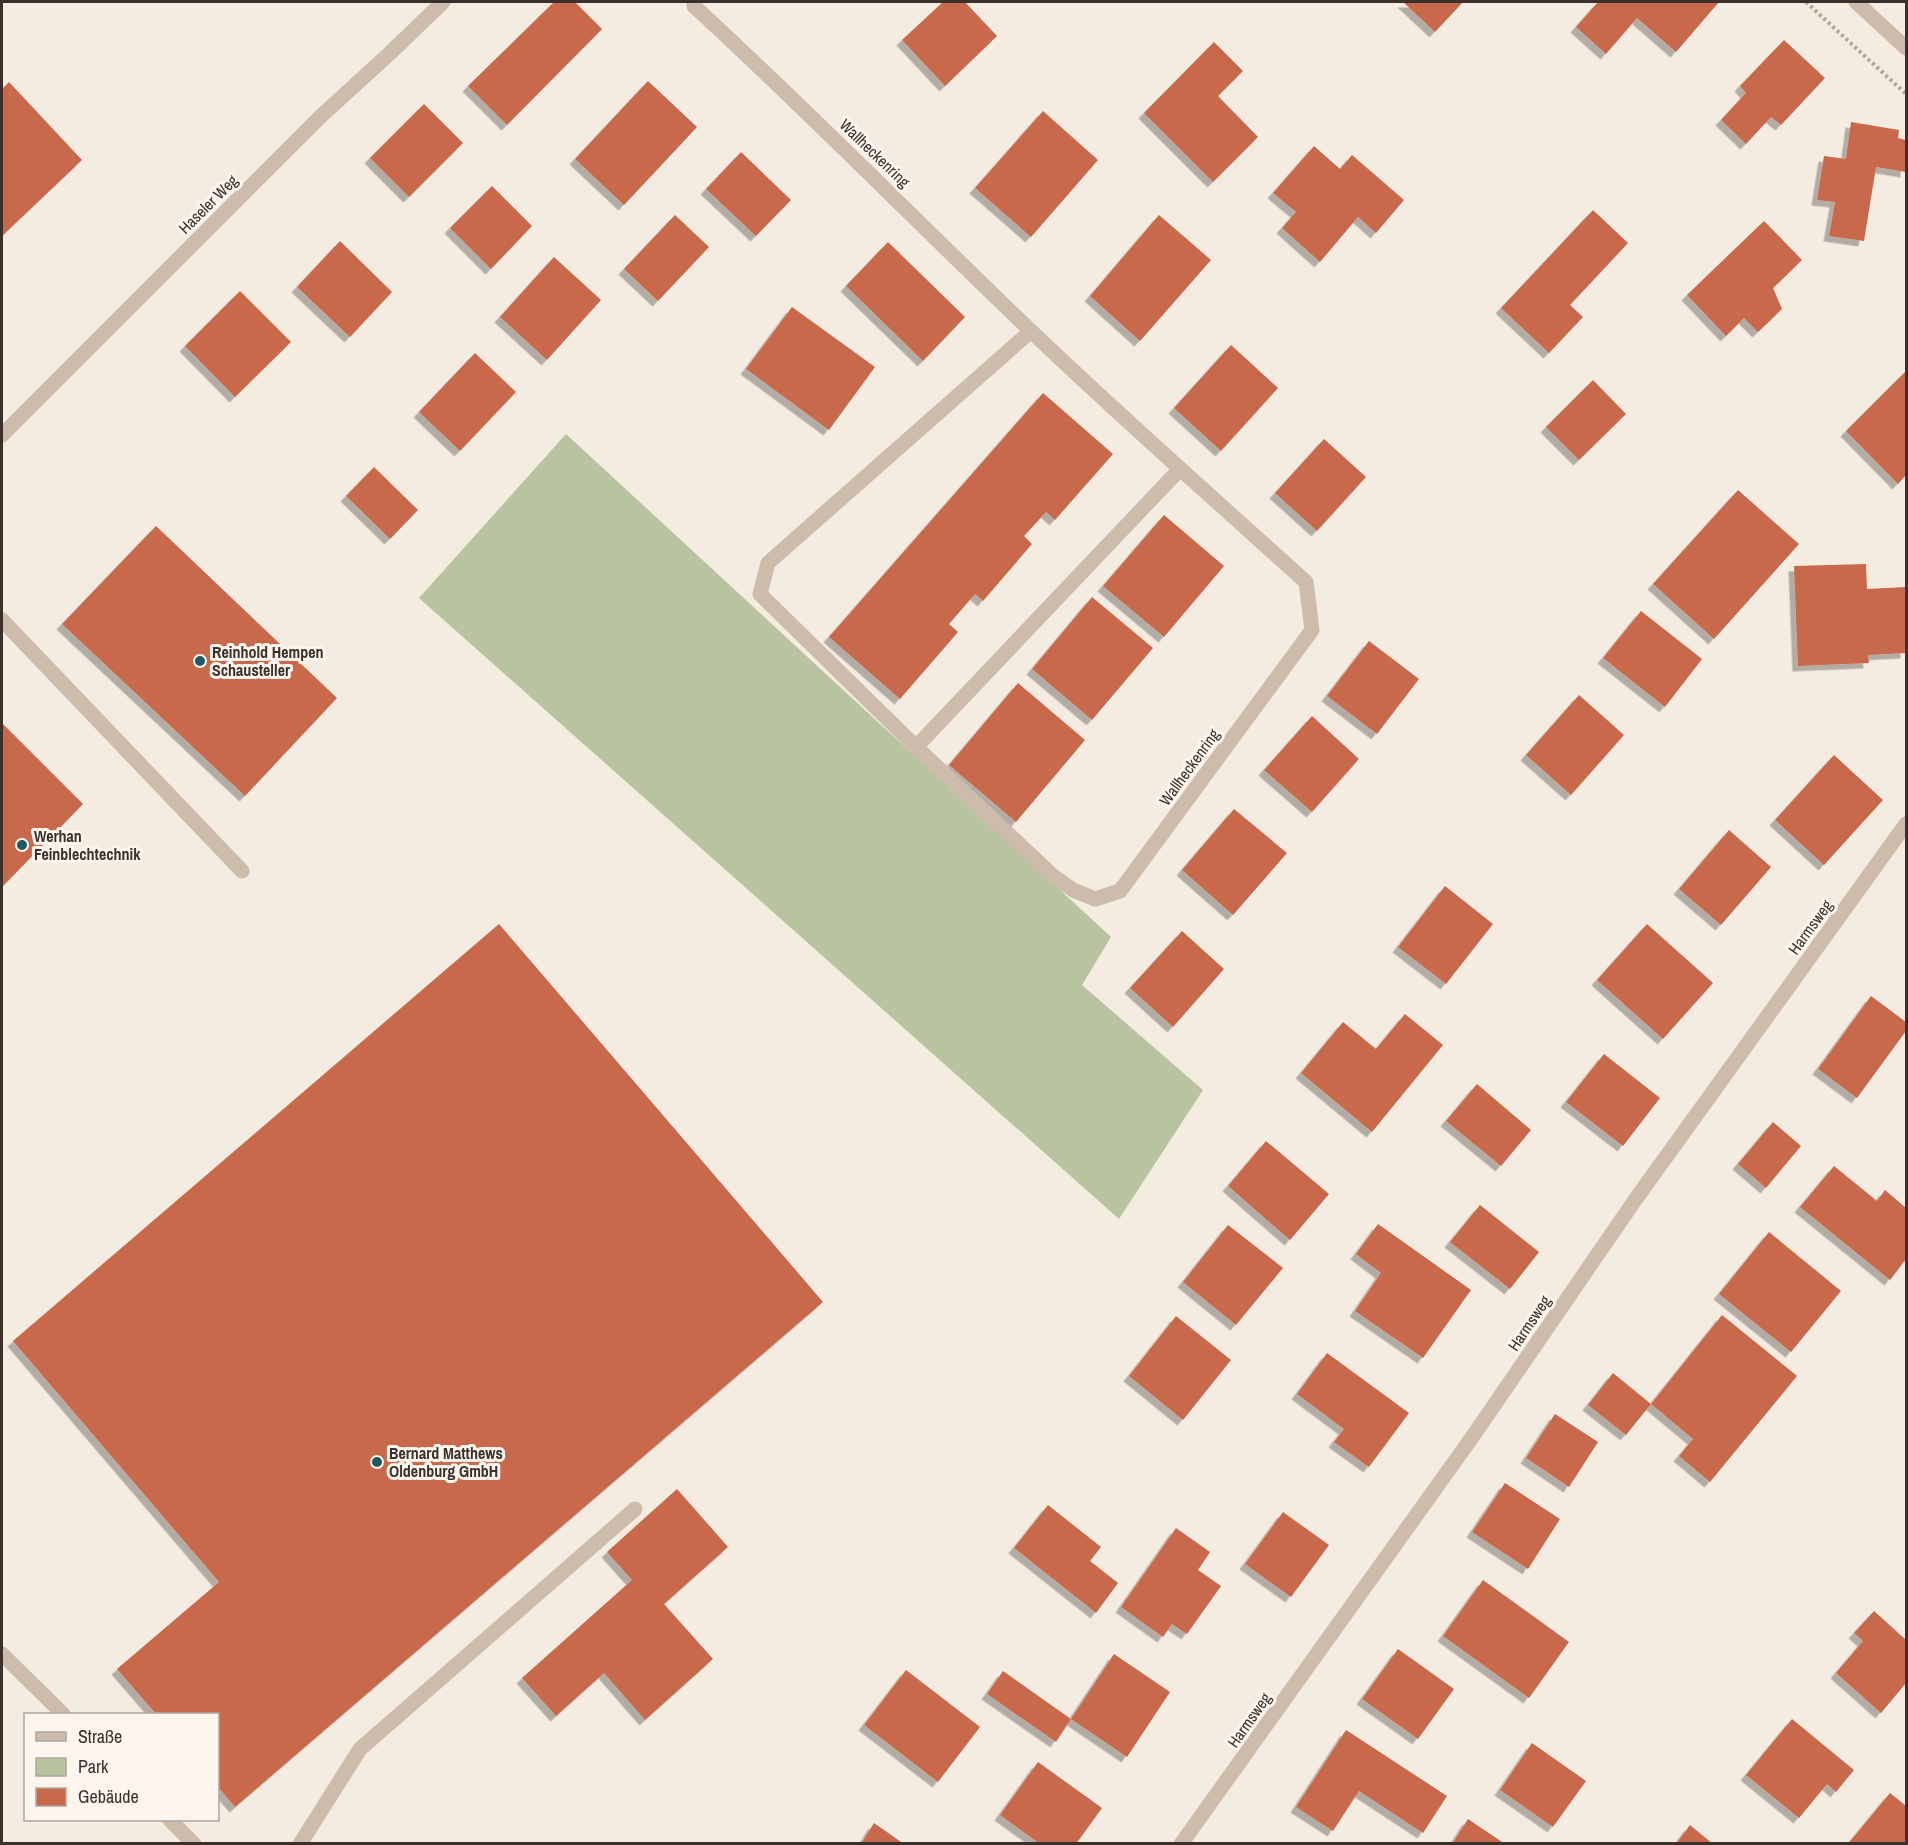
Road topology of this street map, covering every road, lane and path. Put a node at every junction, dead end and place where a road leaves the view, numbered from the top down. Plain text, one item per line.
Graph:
1 (443, 2) edge
2 (694, 2) edge
3 (1806, 2) edge
4 (1856, 2) edge
5 (1906, 48) edge
6 (1906, 94) edge
7 (1031, 331) junction
8 (2, 435) edge
9 (1180, 469) junction
10 (2, 620) edge
11 (916, 747) junction
12 (1906, 824) edge
13 (242, 871) dead end
14 (635, 1509) dead end
15 (2, 1654) edge
16 (62, 1713) edge
17 (171, 1821) edge
18 (194, 1844) edge
19 (300, 1844) edge
20 (1181, 1844) edge

1 - 8 street, Haseler Weg
2 - 7 street, Wallheckenring
3 - 6 path
4 - 5 street
7 - 9 street, Wallheckenring
7 - 11 street, Wallheckenring
9 - 11 street
9 - 11 street, Wallheckenring
10 - 13 street
12 - 20 street, Harmsweg
14 - 19 street
15 - 16 street
17 - 18 street

